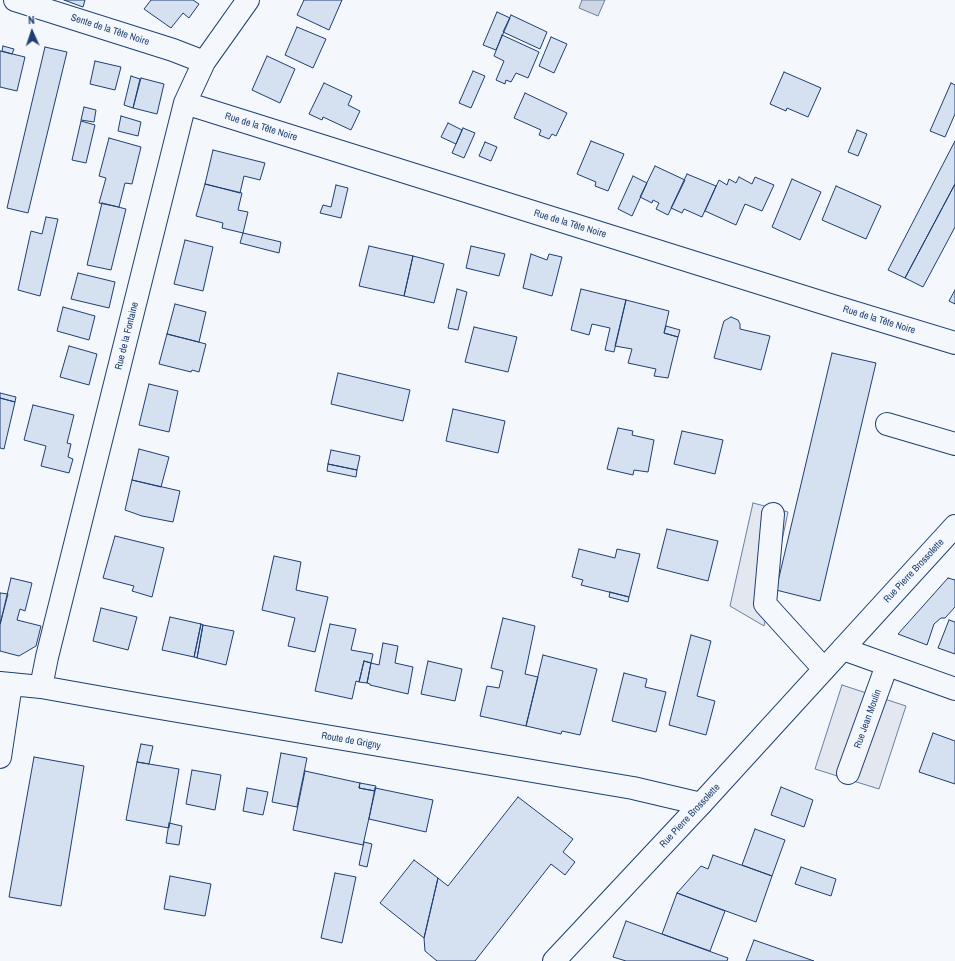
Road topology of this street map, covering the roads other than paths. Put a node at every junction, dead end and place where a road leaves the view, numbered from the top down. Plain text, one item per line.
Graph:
1 (15, 0) edge
2 (248, 0) edge
3 (204, 62) junction
4 (185, 103) junction
5 (955, 343) edge
6 (887, 424) dead end
7 (955, 444) edge
8 (773, 514) dead end
9 (955, 526) edge
10 (843, 648) junction
11 (887, 665) junction
12 (824, 669) junction
13 (6, 684) edge
14 (41, 687) junction
15 (955, 689) edge
16 (0, 757) edge
17 (848, 774) dead end
18 (701, 804) junction
19 (554, 961) edge

1 - 3 street, Sente de la Tête Noire
2 - 3 street, Rue de la Fontaine
3 - 4 street, Rue de la Fontaine
4 - 5 street, Rue de la Tête Noire
4 - 14 street, Rue de la Fontaine
6 - 7 street
8 - 12 street
9 - 10 street, Rue Pierre Brossolette
10 - 11 street
10 - 12 street, Rue Pierre Brossolette
11 - 15 street
11 - 17 street, Rue Jean Moulin
12 - 18 street, Rue Pierre Brossolette
13 - 14 street, Route de Grigny
13 - 16 street
14 - 18 street, Route de Grigny
18 - 19 street, Rue Pierre Brossolette

